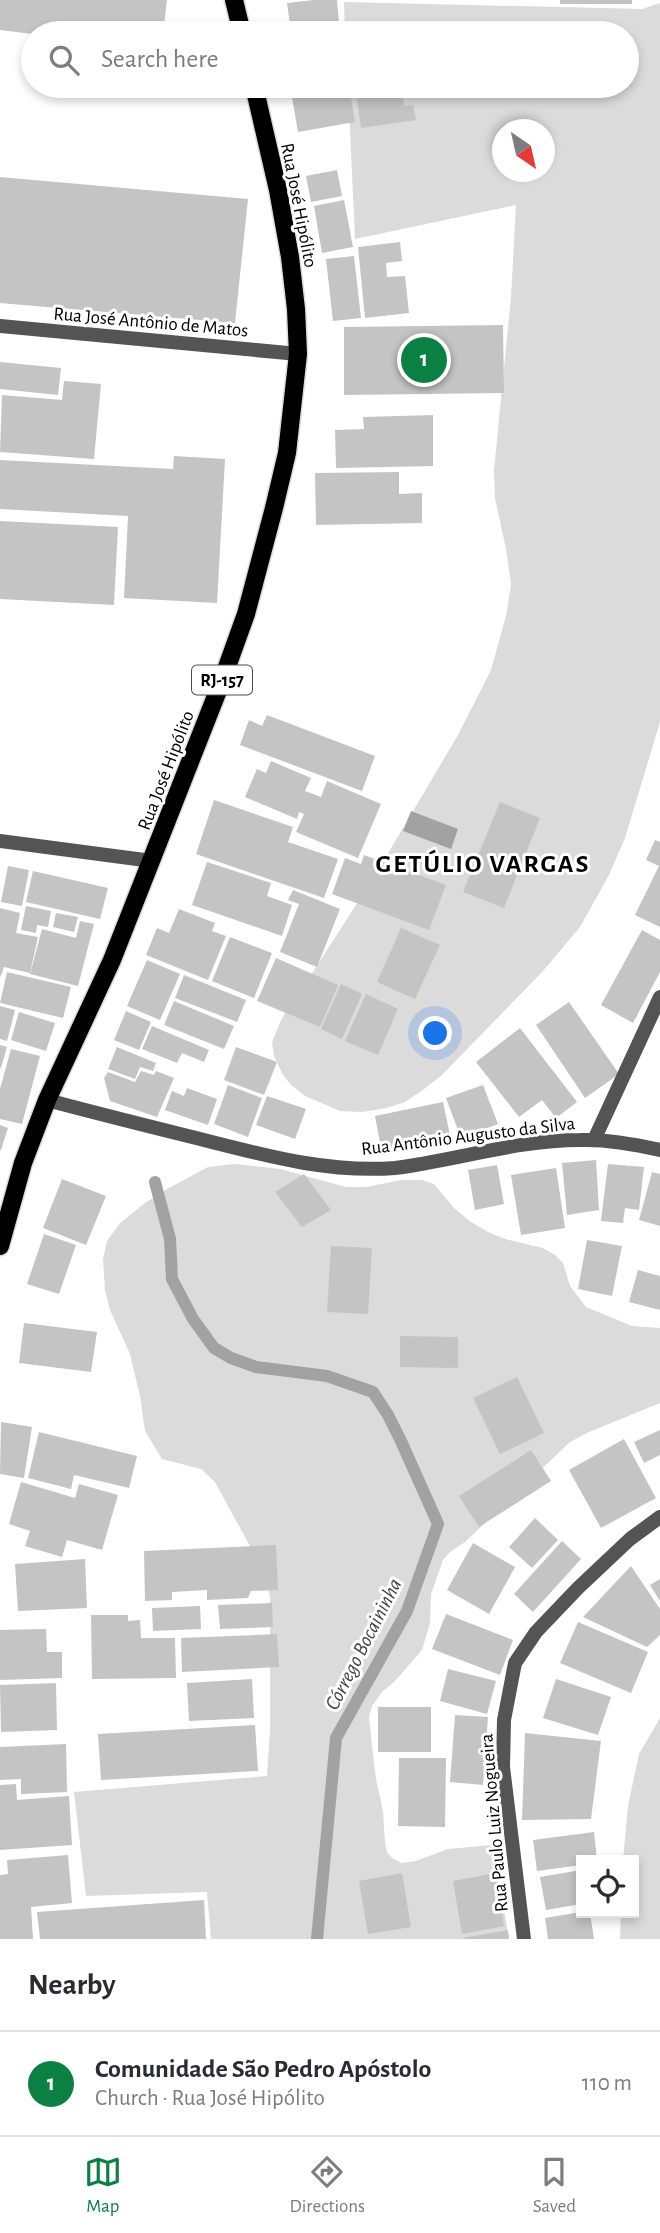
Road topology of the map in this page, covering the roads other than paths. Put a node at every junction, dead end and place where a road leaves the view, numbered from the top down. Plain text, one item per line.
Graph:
1 (234, 0) edge
2 (239, 21) edge
3 (257, 98) edge
4 (0, 326) edge
5 (299, 354) junction
6 (0, 841) edge
7 (152, 862) junction
8 (660, 997) edge
9 (47, 1100) junction
10 (594, 1140) junction
11 (660, 1150) edge
12 (0, 1246) edge
13 (660, 1517) edge
14 (524, 1939) edge

1 - 2 main road
3 - 5 main road, Rua José Hipólito / RJ-157
4 - 5 street, Rua José Antônio de Matos
5 - 7 main road, Rua José Hipólito / RJ-157
6 - 7 street
7 - 9 main road, Rua José Hipólito / RJ-157
8 - 10 street
9 - 10 street, Rua Antônio Augusto da Silva
9 - 12 main road, Rua José Hipólito / RJ-157
10 - 11 street, Rua Antônio Augusto da Silva
13 - 14 street, Rua Paulo Luiz Nogueira

